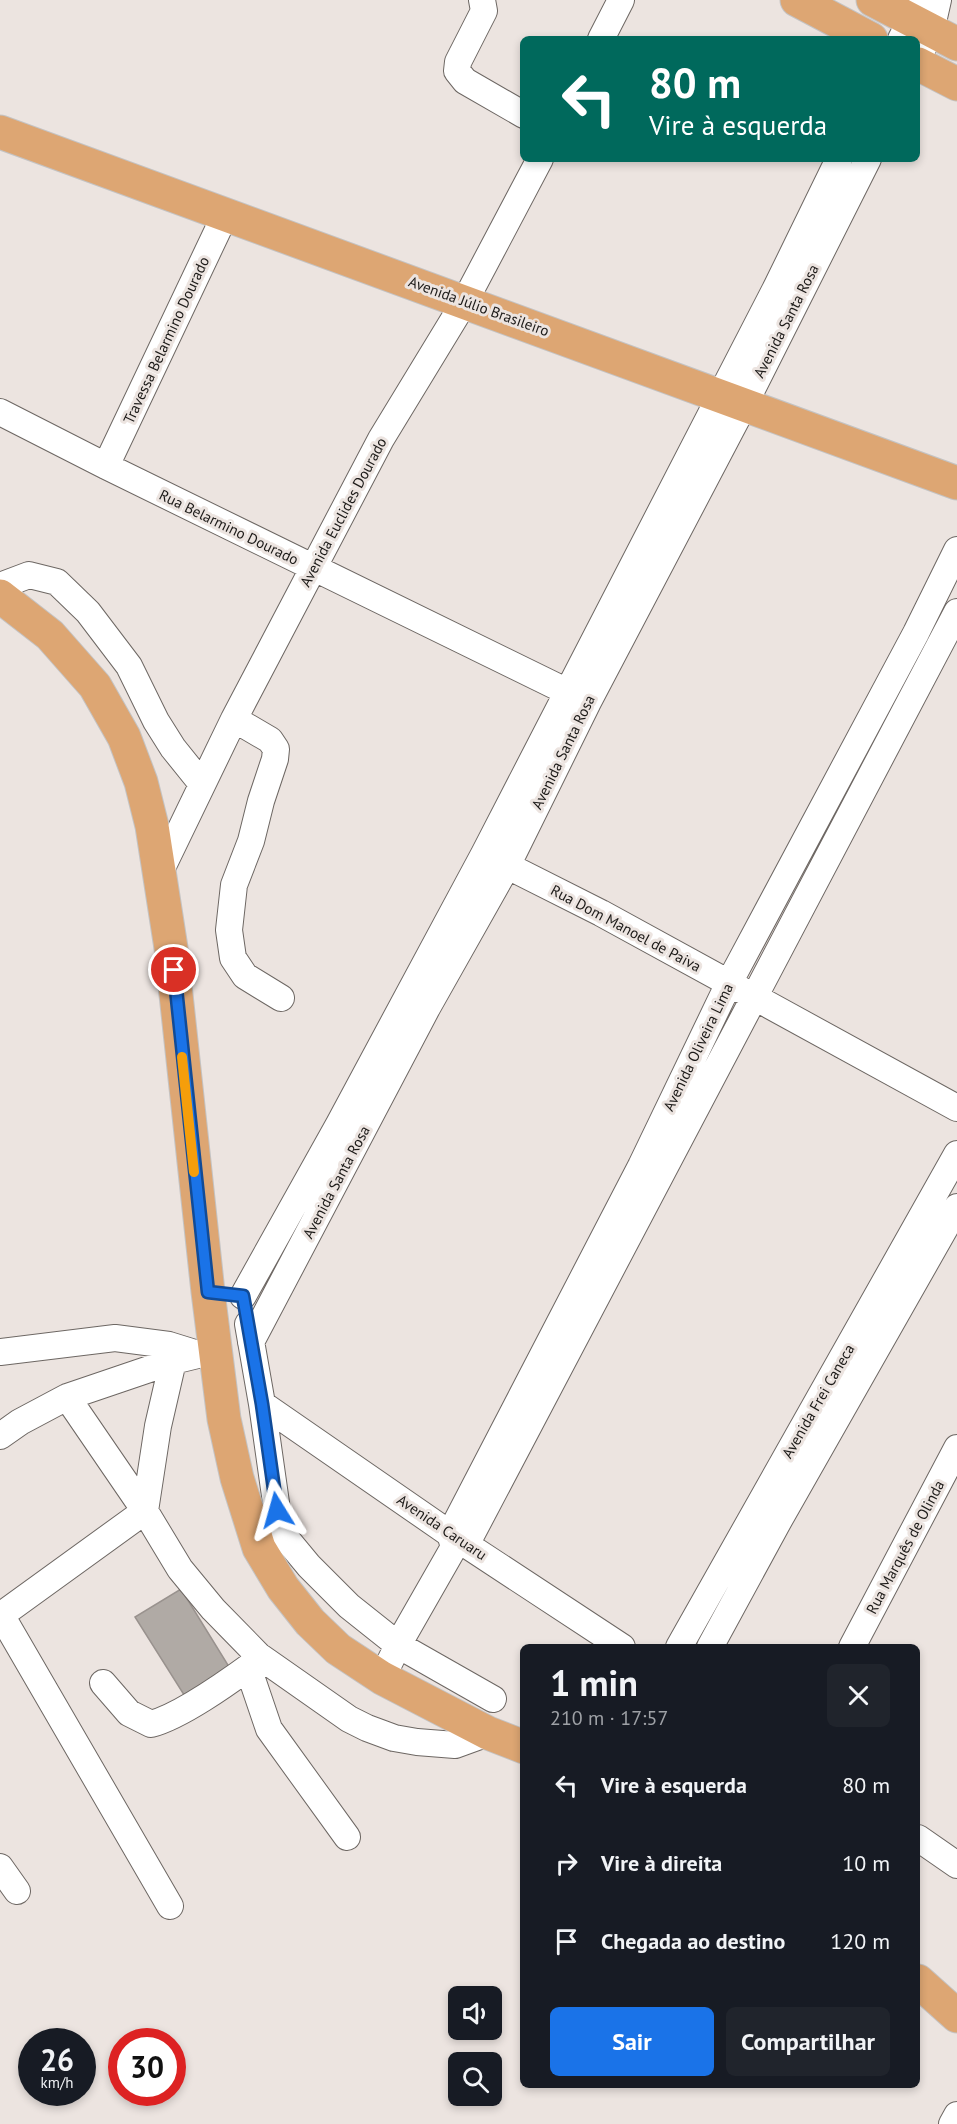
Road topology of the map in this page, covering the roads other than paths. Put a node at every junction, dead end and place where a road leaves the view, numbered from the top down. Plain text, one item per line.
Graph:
1 (482, 0) edge
2 (621, 0) edge
3 (797, 0) edge
4 (873, 0) edge
5 (926, 27) edge
6 (603, 36) edge
7 (865, 36) edge
8 (920, 65) edge
9 (957, 84) edge
10 (520, 113) edge
11 (0, 132) edge
12 (538, 162) edge
13 (838, 162) edge
14 (866, 162) edge
15 (226, 213) junction
16 (465, 301) junction
17 (731, 400) junction
18 (0, 412) edge
19 (106, 466) junction
20 (957, 483) edge
21 (957, 550) edge
22 (314, 569) junction
23 (0, 586) edge
24 (0, 596) edge
25 (957, 612) edge
26 (578, 697) junction
27 (234, 719) junction
28 (202, 784) junction
29 (484, 854) junction
30 (507, 866) junction
31 (159, 872) junction
32 (729, 983) junction
33 (281, 998) dead end
34 (754, 998) junction
35 (957, 1108) edge
36 (957, 1154) edge
37 (957, 1207) edge
38 (208, 1292) junction
39 (243, 1296) junction
40 (250, 1342) junction
41 (0, 1352) edge
42 (206, 1352) junction
43 (173, 1361) junction
44 (538, 1383) junction
45 (67, 1397) junction
46 (262, 1404) junction
47 (0, 1436) edge
48 (957, 1448) edge
49 (756, 1509) junction
50 (145, 1511) junction
51 (778, 1522) junction
52 (270, 1540) junction
53 (457, 1542) junction
54 (0, 1615) edge
55 (617, 1644) edge
56 (681, 1644) edge
57 (712, 1644) edge
58 (854, 1644) edge
59 (398, 1645) junction
60 (256, 1660) junction
61 (382, 1678) junction
62 (103, 1683) dead end
63 (493, 1699) dead end
64 (488, 1733) junction
65 (520, 1745) edge
66 (347, 1837) dead end
67 (920, 1839) edge
68 (957, 1865) edge
69 (0, 1867) edge
70 (17, 1891) dead end
71 (170, 1906) dead end
72 (920, 1983) edge
73 (957, 2016) edge
74 (957, 2115) edge
75 (952, 2124) edge

1 - 10 street
2 - 6 street
3 - 7 main road
4 - 5 main road
8 - 9 main road
11 - 15 main road, Avenida Júlio Brasileiro
12 - 16 street, Avenida Euclides Dourado
13 - 17 street, Avenida Santa Rosa
14 - 17 street, Avenida Santa Rosa
15 - 16 main road, Avenida Júlio Brasileiro
15 - 19 street, Travessa Belarmino Dourado
16 - 17 main road, Avenida Júlio Brasileiro
16 - 22 street, Avenida Euclides Dourado
17 - 20 main road, Avenida Júlio Brasileiro
17 - 26 street, Avenida Santa Rosa
18 - 19 street, Rua Belarmino Dourado
19 - 22 street, Rua Belarmino Dourado
21 - 32 street, Avenida Oliveira Lima
22 - 26 street, Rua Belarmino Dourado
22 - 27 street, Avenida Euclides Dourado
23 - 28 street
24 - 31 main road
25 - 34 street, Avenida Oliveira Lima
26 - 29 street, Avenida Santa Rosa
26 - 30 street, Avenida Santa Rosa
27 - 28 street, Avenida Euclides Dourado
27 - 33 street
28 - 31 street, Avenida Euclides Dourado
29 - 30 street, Rua Dom Manoel de Paiva
29 - 39 street, Avenida Santa Rosa
30 - 32 street, Rua Dom Manoel de Paiva
30 - 40 street, Avenida Santa Rosa
31 - 38 main road
32 - 34 street, Rua Dom Manoel de Paiva
32 - 44 street, Avenida Oliveira Lima
34 - 35 street, Rua Dom Manoel de Paiva
34 - 44 street, Avenida Oliveira Lima
36 - 49 street, Avenida Frei Caneca
37 - 51 street, Avenida Frei Caneca
38 - 39 street
38 - 42 main road
39 - 40 street
40 - 46 street
41 - 42 street
42 - 43 street
42 - 52 main road
43 - 45 street
43 - 50 street
44 - 53 street, Avenida Oliveira Lima
45 - 47 street
45 - 50 street
46 - 52 street
46 - 53 street, Avenida Caruaru
48 - 58 street, Rua Marquês de Olinda
49 - 51 street
49 - 56 street, Avenida Frei Caneca
50 - 54 street
50 - 60 street
51 - 57 street, Avenida Frei Caneca
52 - 59 street
52 - 61 main road
53 - 55 street, Avenida Caruaru
53 - 59 street, Avenida Oliveira Lima
54 - 71 street
59 - 61 street, Avenida Oliveira Lima
59 - 63 street
60 - 62 street
60 - 64 street
60 - 66 street
61 - 64 main road
64 - 65 main road
67 - 68 street
69 - 70 street
72 - 73 main road
74 - 75 street

